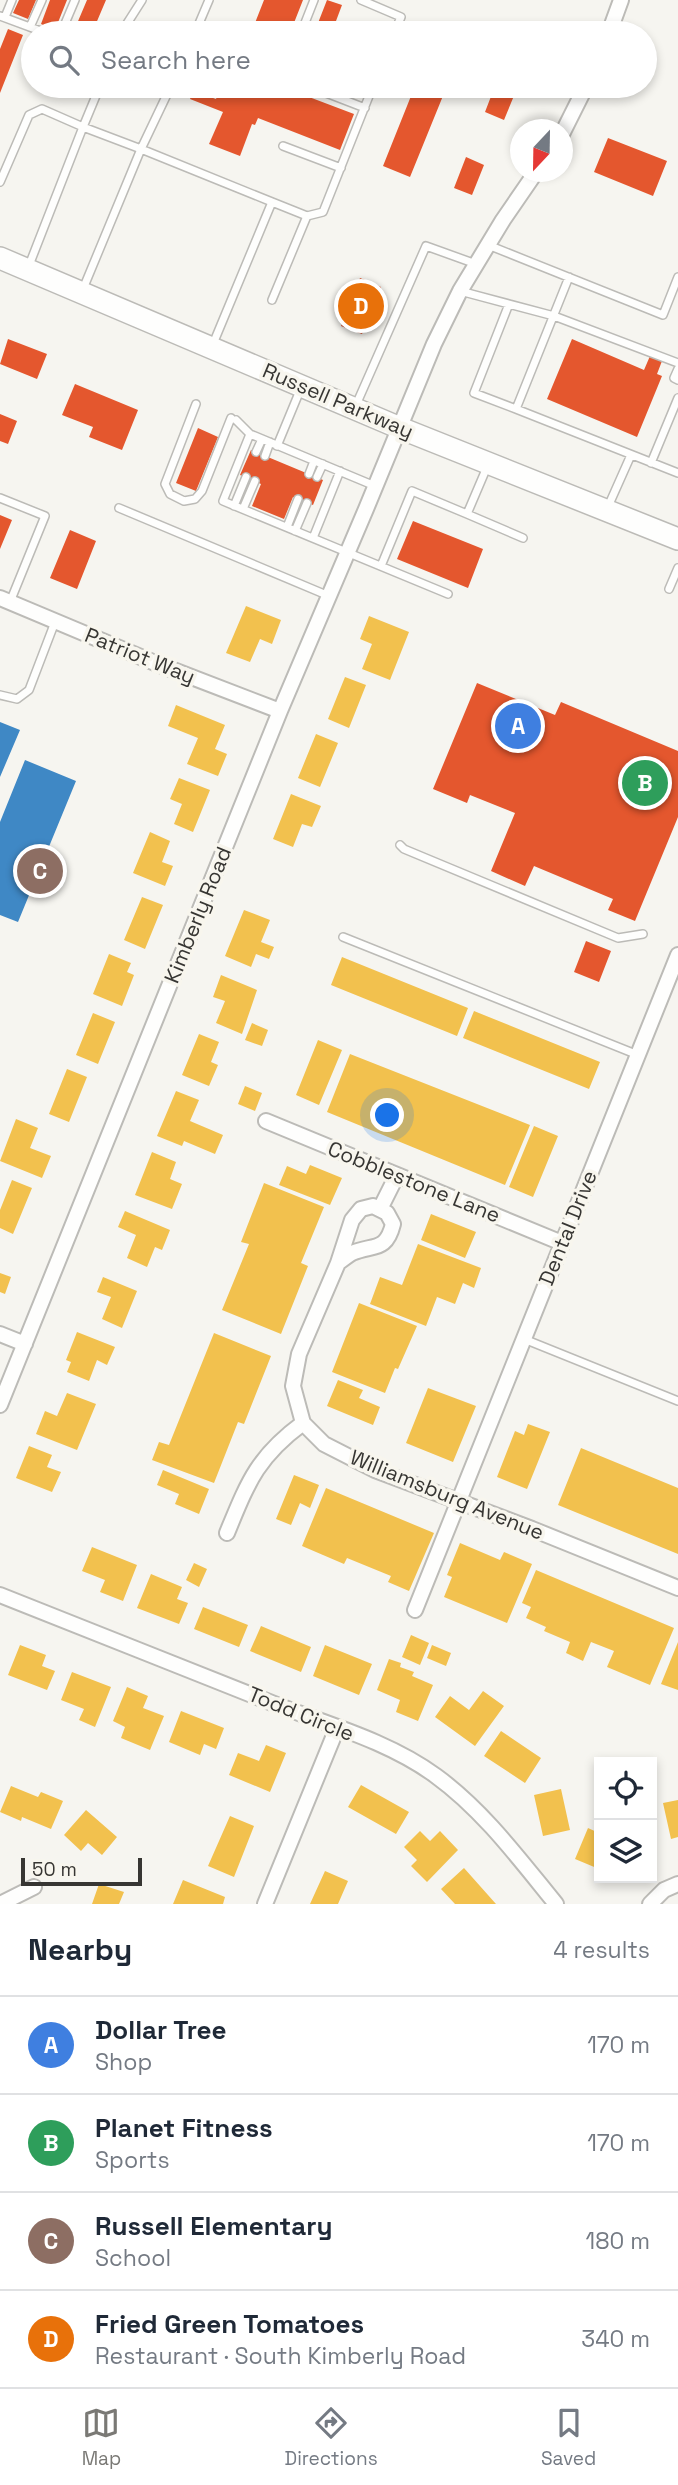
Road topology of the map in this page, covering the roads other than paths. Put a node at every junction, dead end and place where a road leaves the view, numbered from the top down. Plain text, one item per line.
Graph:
1 (12, 0) edge
2 (42, 0) edge
3 (75, 0) edge
4 (142, 0) edge
5 (209, 0) edge
6 (314, 0) edge
7 (361, 0) edge
8 (621, 0) edge
9 (2, 17) edge
10 (33, 21) edge
11 (66, 21) edge
12 (129, 21) edge
13 (200, 21) edge
14 (306, 21) edge
15 (399, 21) edge
16 (613, 21) edge
17 (21, 24) edge
18 (95, 98) edge
19 (165, 98) edge
20 (339, 98) edge
21 (369, 98) edge
22 (580, 98) edge
23 (365, 108) junction
24 (570, 119) edge
25 (83, 127) junction
26 (283, 146) dead end
27 (141, 149) junction
28 (341, 168) junction
29 (0, 182) edge
30 (529, 182) edge
31 (272, 202) junction
32 (307, 216) junction
33 (488, 245) junction
34 (0, 258) edge
35 (476, 264) junction
36 (28, 270) junction
37 (569, 277) junction
38 (678, 277) edge
39 (460, 291) junction
40 (82, 293) junction
41 (272, 300) dead end
42 (509, 304) junction
43 (554, 316) junction
44 (211, 348) junction
45 (678, 363) edge
46 (678, 369) edge
47 (678, 380) edge
48 (302, 386) junction
49 (678, 398) edge
50 (196, 404) dead end
51 (354, 409) junction
52 (516, 409) junction
53 (400, 428) junction
54 (250, 434) junction
55 (262, 439) junction
56 (274, 444) junction
57 (256, 453) dead end
58 (631, 455) junction
59 (265, 456) dead end
60 (314, 461) junction
61 (489, 463) junction
62 (651, 463) junction
63 (323, 464) junction
64 (340, 471) junction
65 (309, 474) dead end
66 (678, 474) edge
67 (246, 477) dead end
68 (317, 477) dead end
69 (255, 481) dead end
70 (376, 486) junction
71 (0, 498) edge
72 (298, 499) dead end
73 (307, 503) dead end
74 (234, 506) junction
75 (119, 508) dead end
76 (243, 509) junction
77 (606, 511) junction
78 (467, 514) junction
79 (287, 527) junction
80 (295, 531) junction
81 (313, 538) junction
82 (523, 538) dead end
83 (678, 540) edge
84 (347, 552) junction
85 (381, 566) junction
86 (678, 568) edge
87 (669, 589) dead end
88 (449, 594) dead end
89 (329, 596) junction
90 (5, 600) edge
91 (56, 621) junction
92 (0, 695) edge
93 (280, 711) junction
94 (400, 845) dead end
95 (643, 934) dead end
96 (343, 937) dead end
97 (678, 955) edge
98 (638, 1055) junction
99 (266, 1121) dead end
100 (397, 1175) junction
101 (380, 1209) junction
102 (562, 1243) junction
103 (338, 1263) junction
104 (0, 1334) edge
105 (523, 1339) junction
106 (25, 1344) junction
107 (678, 1402) edge
108 (0, 1405) edge
109 (303, 1423) junction
110 (458, 1501) junction
111 (227, 1533) dead end
112 (678, 1588) edge
113 (0, 1595) edge
114 (415, 1610) dead end
115 (337, 1728) junction
116 (678, 1884) edge
117 (34, 1887) dead end
118 (0, 1904) edge
119 (265, 1904) edge
120 (556, 1904) edge
121 (650, 1904) edge

1 - 9 lane
2 - 10 lane
3 - 11 lane
4 - 12 lane
5 - 13 lane
6 - 14 lane
7 - 15 lane
8 - 16 street
9 - 17 lane
18 - 25 lane
19 - 27 lane
20 - 23 lane
21 - 23 lane
22 - 24 street
23 - 28 lane
25 - 27 lane
25 - 29 lane
25 - 36 lane
26 - 28 lane
27 - 31 lane
27 - 40 lane
28 - 32 lane
30 - 33 street, Kimberly Road
31 - 32 lane
31 - 44 lane
32 - 41 lane
33 - 35 street, Kimberly Road
33 - 37 lane
34 - 36 main road, Russell Parkway
35 - 39 street, Kimberly Road
35 - 51 lane
36 - 40 main road, Russell Parkway
37 - 38 lane
37 - 43 lane
39 - 42 lane
39 - 53 street, Kimberly Road
40 - 44 main road, Russell Parkway
42 - 43 lane
42 - 52 lane
43 - 45 lane
43 - 52 lane
44 - 48 main road, Russell Parkway
46 - 47 lane
48 - 51 main road, Russell Parkway
48 - 56 lane
49 - 62 lane
50 - 54 lane
51 - 53 main road, Russell Parkway
52 - 58 lane
53 - 61 main road, Russell Parkway
53 - 70 street, Kimberly Road
54 - 55 lane
54 - 74 lane
55 - 56 lane
55 - 57 lane
56 - 59 lane
56 - 60 lane
58 - 62 lane
58 - 77 lane
60 - 63 lane
60 - 65 lane
61 - 77 main road, Russell Parkway
61 - 78 lane
62 - 66 lane
63 - 64 lane
63 - 68 lane
64 - 70 lane
64 - 81 lane
67 - 74 lane
69 - 76 lane
70 - 84 street, Kimberly Road
71 - 90 lane
72 - 79 lane
73 - 80 lane
74 - 76 lane
75 - 89 lane
76 - 79 lane
77 - 83 main road, Russell Parkway
78 - 82 lane
78 - 85 lane
79 - 80 lane
80 - 81 lane
81 - 84 lane
84 - 85 lane
84 - 89 street, Kimberly Road
85 - 88 lane
86 - 87 lane
89 - 93 street, Kimberly Road
90 - 91 street, Patriot Way
91 - 92 lane
91 - 93 street, Patriot Way
93 - 106 street, Kimberly Road
94 - 95 lane
96 - 98 lane
97 - 98 street, Dental Drive
98 - 102 street, Dental Drive
99 - 100 street, Cobblestone Lane
100 - 101 street
100 - 102 street, Cobblestone Lane
101 - 103 street
101 - 103 street
102 - 105 street, Dental Drive
103 - 109 street
104 - 106 street
105 - 107 lane
105 - 110 street, Dental Drive
106 - 108 street, Kimberly Road
109 - 110 street, Williamsburg Avenue
109 - 111 street
110 - 112 street, Williamsburg Avenue
110 - 114 street, Dental Drive
113 - 115 street, Todd Circle
115 - 119 street
115 - 120 street, Todd Circle
116 - 121 street
117 - 118 street

